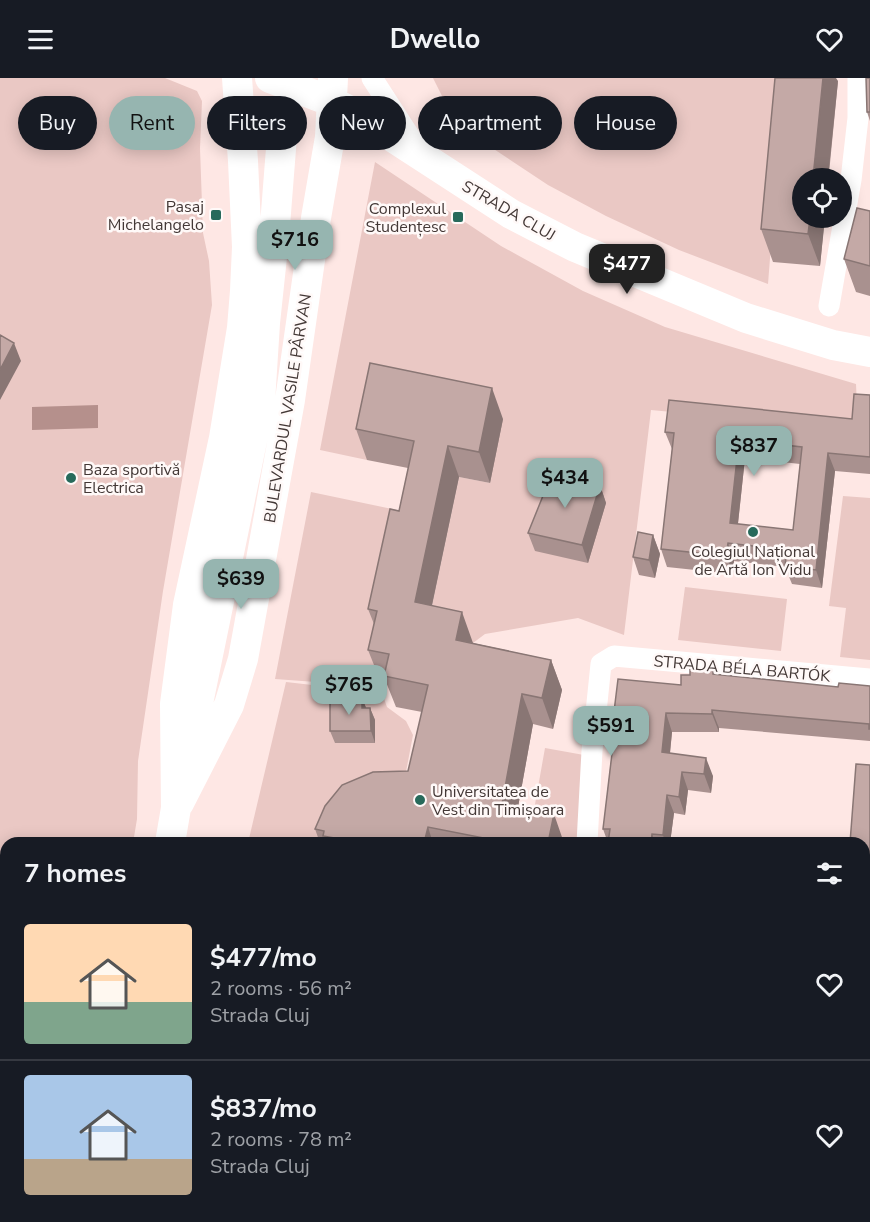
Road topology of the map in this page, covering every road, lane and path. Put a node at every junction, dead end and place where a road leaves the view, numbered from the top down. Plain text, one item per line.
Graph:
1 (237, 78) edge
2 (270, 78) edge
3 (372, 78) edge
4 (858, 78) edge
5 (332, 89) edge
6 (281, 150) tunnel mouth
7 (420, 154) junction
8 (829, 306) dead end
9 (870, 352) edge
10 (870, 679) edge
11 (176, 808) junction
12 (171, 837) edge
13 (587, 837) edge

1 - 11 main road, BULEVARDUL VASILE PÂRVAN
2 - 5 main road, STRADA CLUJ
3 - 7 street
4 - 8 street
5 - 7 main road, STRADA CLUJ
5 - 11 main road, BULEVARDUL VASILE PÂRVAN
6 - 11 main road
7 - 9 main road, STRADA CLUJ
10 - 13 street, STRADA BÉLA BARTÓK
11 - 12 main road, BULEVARDUL VASILE PÂRVAN

